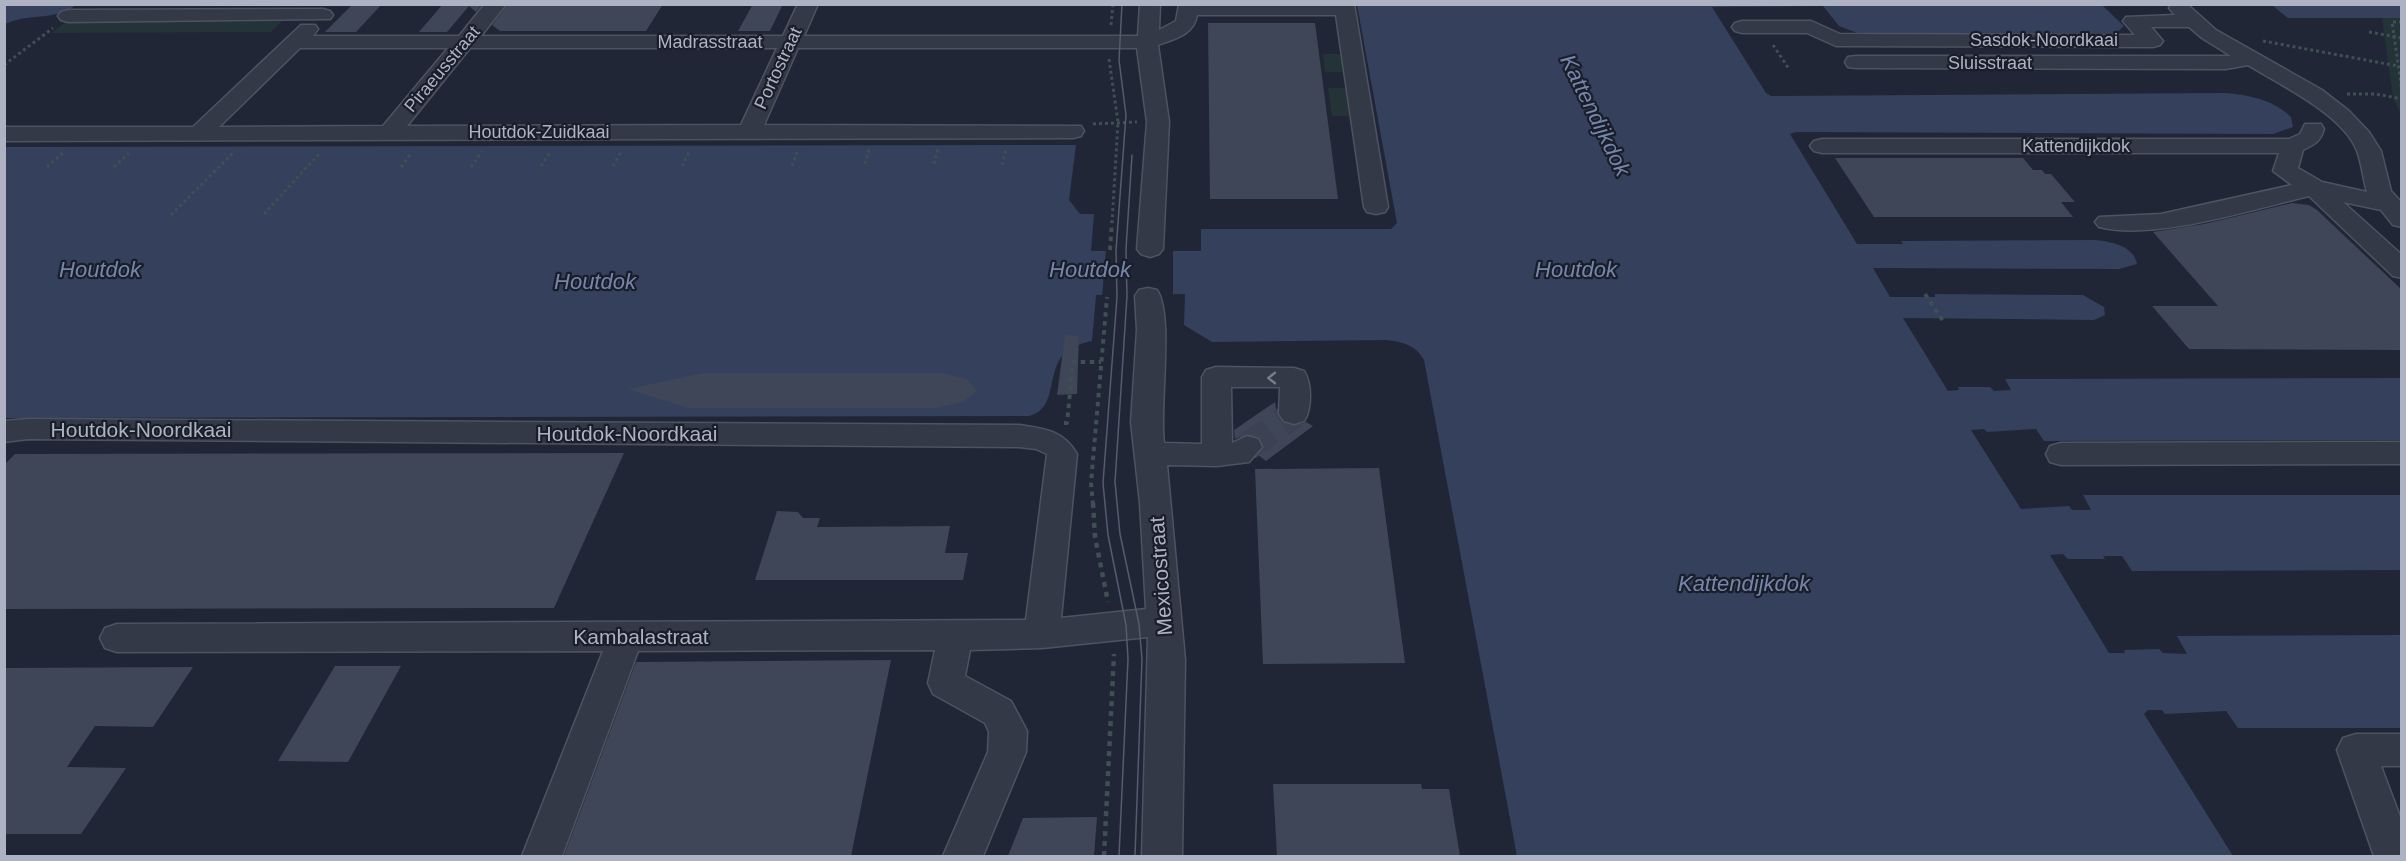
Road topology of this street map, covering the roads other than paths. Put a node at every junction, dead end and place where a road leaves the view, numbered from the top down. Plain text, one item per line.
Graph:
1 (496, 4) edge
2 (808, 4) edge
3 (1150, 4) edge
4 (1189, 7) edge
5 (1344, 7) edge
6 (257, 10) edge
7 (328, 10) edge
8 (2183, 12) edge
9 (68, 16) road end
10 (1742, 27) dead end
11 (294, 42) junction
12 (465, 42) junction
13 (790, 42) junction
14 (1128, 43) junction
15 (2248, 58) junction
16 (1856, 62) dead end
17 (2313, 129) dead end
18 (1073, 131) road end
19 (748, 132) junction
20 (200, 133) junction
21 (389, 133) junction
22 (4, 134) edge
23 (1822, 146) dead end
24 (2293, 146) junction
25 (2314, 188) junction
26 (1376, 207) dead end
27 (2394, 212) edge
28 (2108, 222) dead end
29 (1150, 249) dead end
30 (2402, 270) edge
31 (1148, 296) dead end
32 (1294, 414) dead end
33 (16, 431) edge
34 (1247, 447) tunnel mouth
35 (2402, 453) edge
36 (1150, 454) junction
37 (2061, 454) dead end
38 (4, 455) edge
39 (1217, 455) junction
40 (1165, 621) junction
41 (1042, 634) junction
42 (955, 636) junction
43 (626, 637) junction
44 (117, 638) dead end
45 (2402, 750) edge
46 (542, 856) edge
47 (963, 856) edge
48 (1162, 856) edge
49 (2394, 856) edge

1 - 12 street, Piraeusstraat
2 - 13 street, Portostraat
3 - 14 street
4 - 5 street
4 - 14 street
5 - 26 street
6 - 7 street
6 - 9 street
7 - 11 street
8 - 10 street, Sasdok-Noordkaai
8 - 15 street
11 - 12 street, Madrasstraat
11 - 20 street
12 - 13 street, Madrasstraat
12 - 21 street, Piraeusstraat
13 - 14 street, Madrasstraat
13 - 19 street, Portostraat
14 - 29 street
15 - 16 street, Sluisstraat
15 - 27 street
17 - 24 street
18 - 19 street, Houtdok-Zuidkaai
19 - 21 street, Houtdok-Zuidkaai
20 - 21 street, Houtdok-Zuidkaai
20 - 22 street, Houtdok-Zuidkaai
23 - 24 street, Kattendijkdok
24 - 25 street
25 - 27 street
25 - 28 street
25 - 30 street
31 - 36 street, Mexicostraat
32 -> 39 street
33 - 38 street
33 - 41 street, Houtdok-Noordkaai
34 - 39 street
35 - 37 street
36 - 39 street
36 - 40 street, Mexicostraat
40 - 41 street, Kambalastraat
40 - 48 street, Mexicostraat
41 - 42 street, Kambalastraat
42 - 43 street, Kambalastraat
42 - 47 street
43 - 44 street, Kambalastraat
43 - 46 street
45 - 49 street

